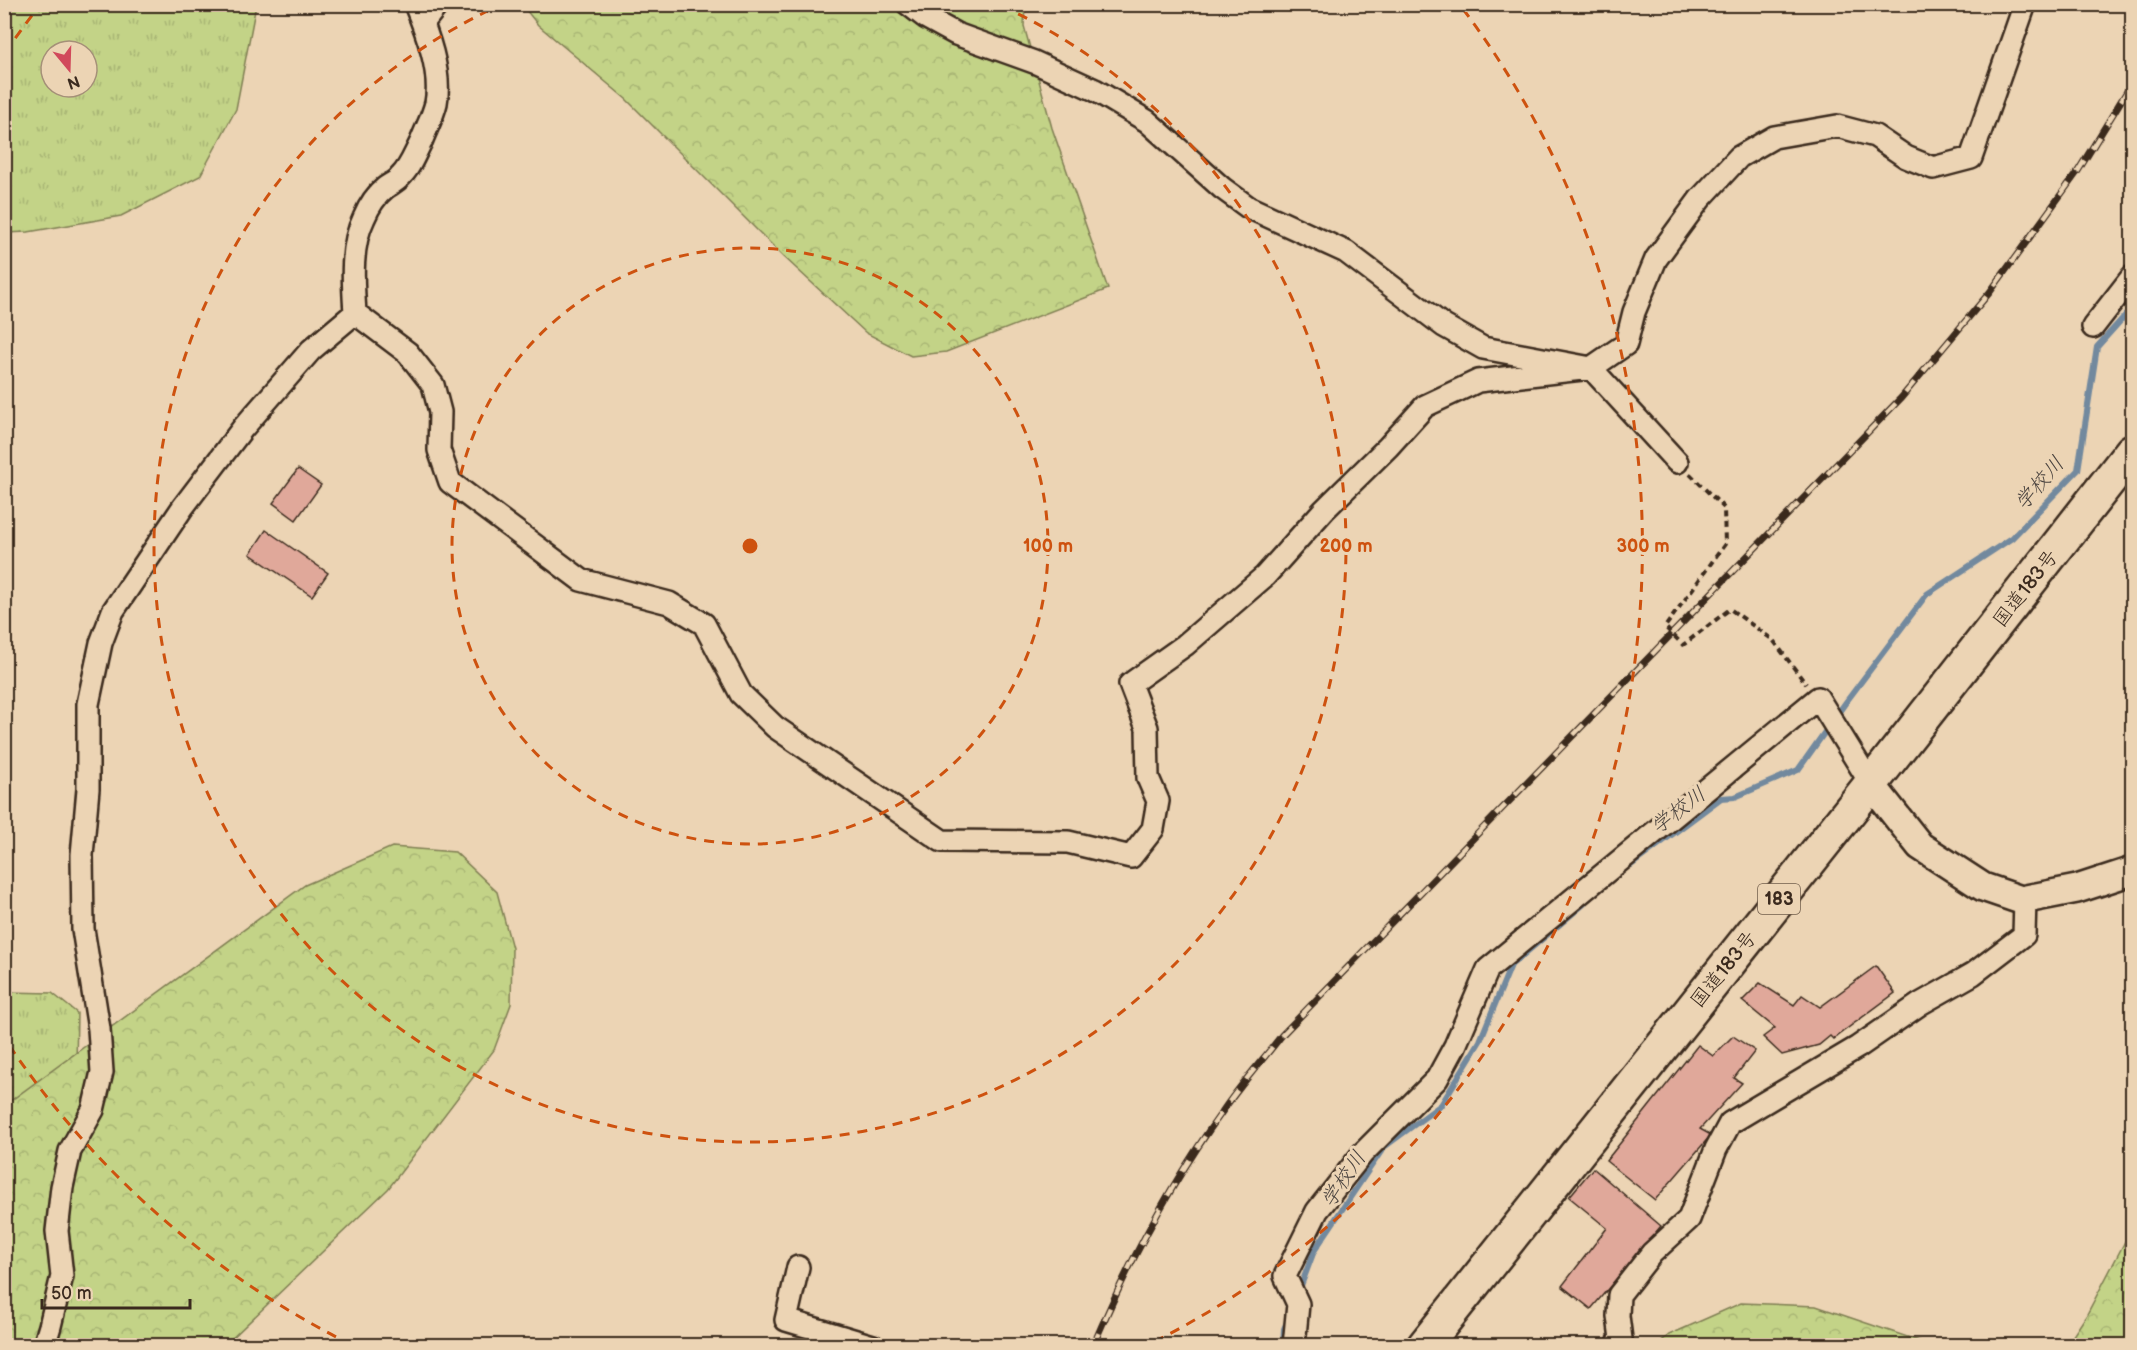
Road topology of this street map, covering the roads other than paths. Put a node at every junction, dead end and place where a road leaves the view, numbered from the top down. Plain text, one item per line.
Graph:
1 (438, 4) edge
2 (908, 4) edge
3 (2025, 4) edge
4 (419, 14) edge
5 (2133, 277) edge
6 (355, 313) junction
7 (2092, 327) dead end
8 (1591, 368) junction
9 (2133, 451) edge
10 (1677, 462) road end
11 (1871, 784) junction
12 (2133, 871) edge
13 (2025, 899) junction
14 (798, 1267) dead end
15 (44, 1346) edge
16 (873, 1346) edge
17 (1294, 1346) edge
18 (1424, 1346) edge
19 (1616, 1346) edge

1 - 4 street
2 - 8 street
3 - 8 street
4 - 6 street
5 - 7 street
6 - 8 street
6 - 15 street
8 - 10 street
9 - 11 highway, 国道183号 / 183
11 - 13 street
11 - 17 street
11 - 18 highway, 国道183号 / 183
12 - 13 street
13 - 19 street
14 - 16 street

